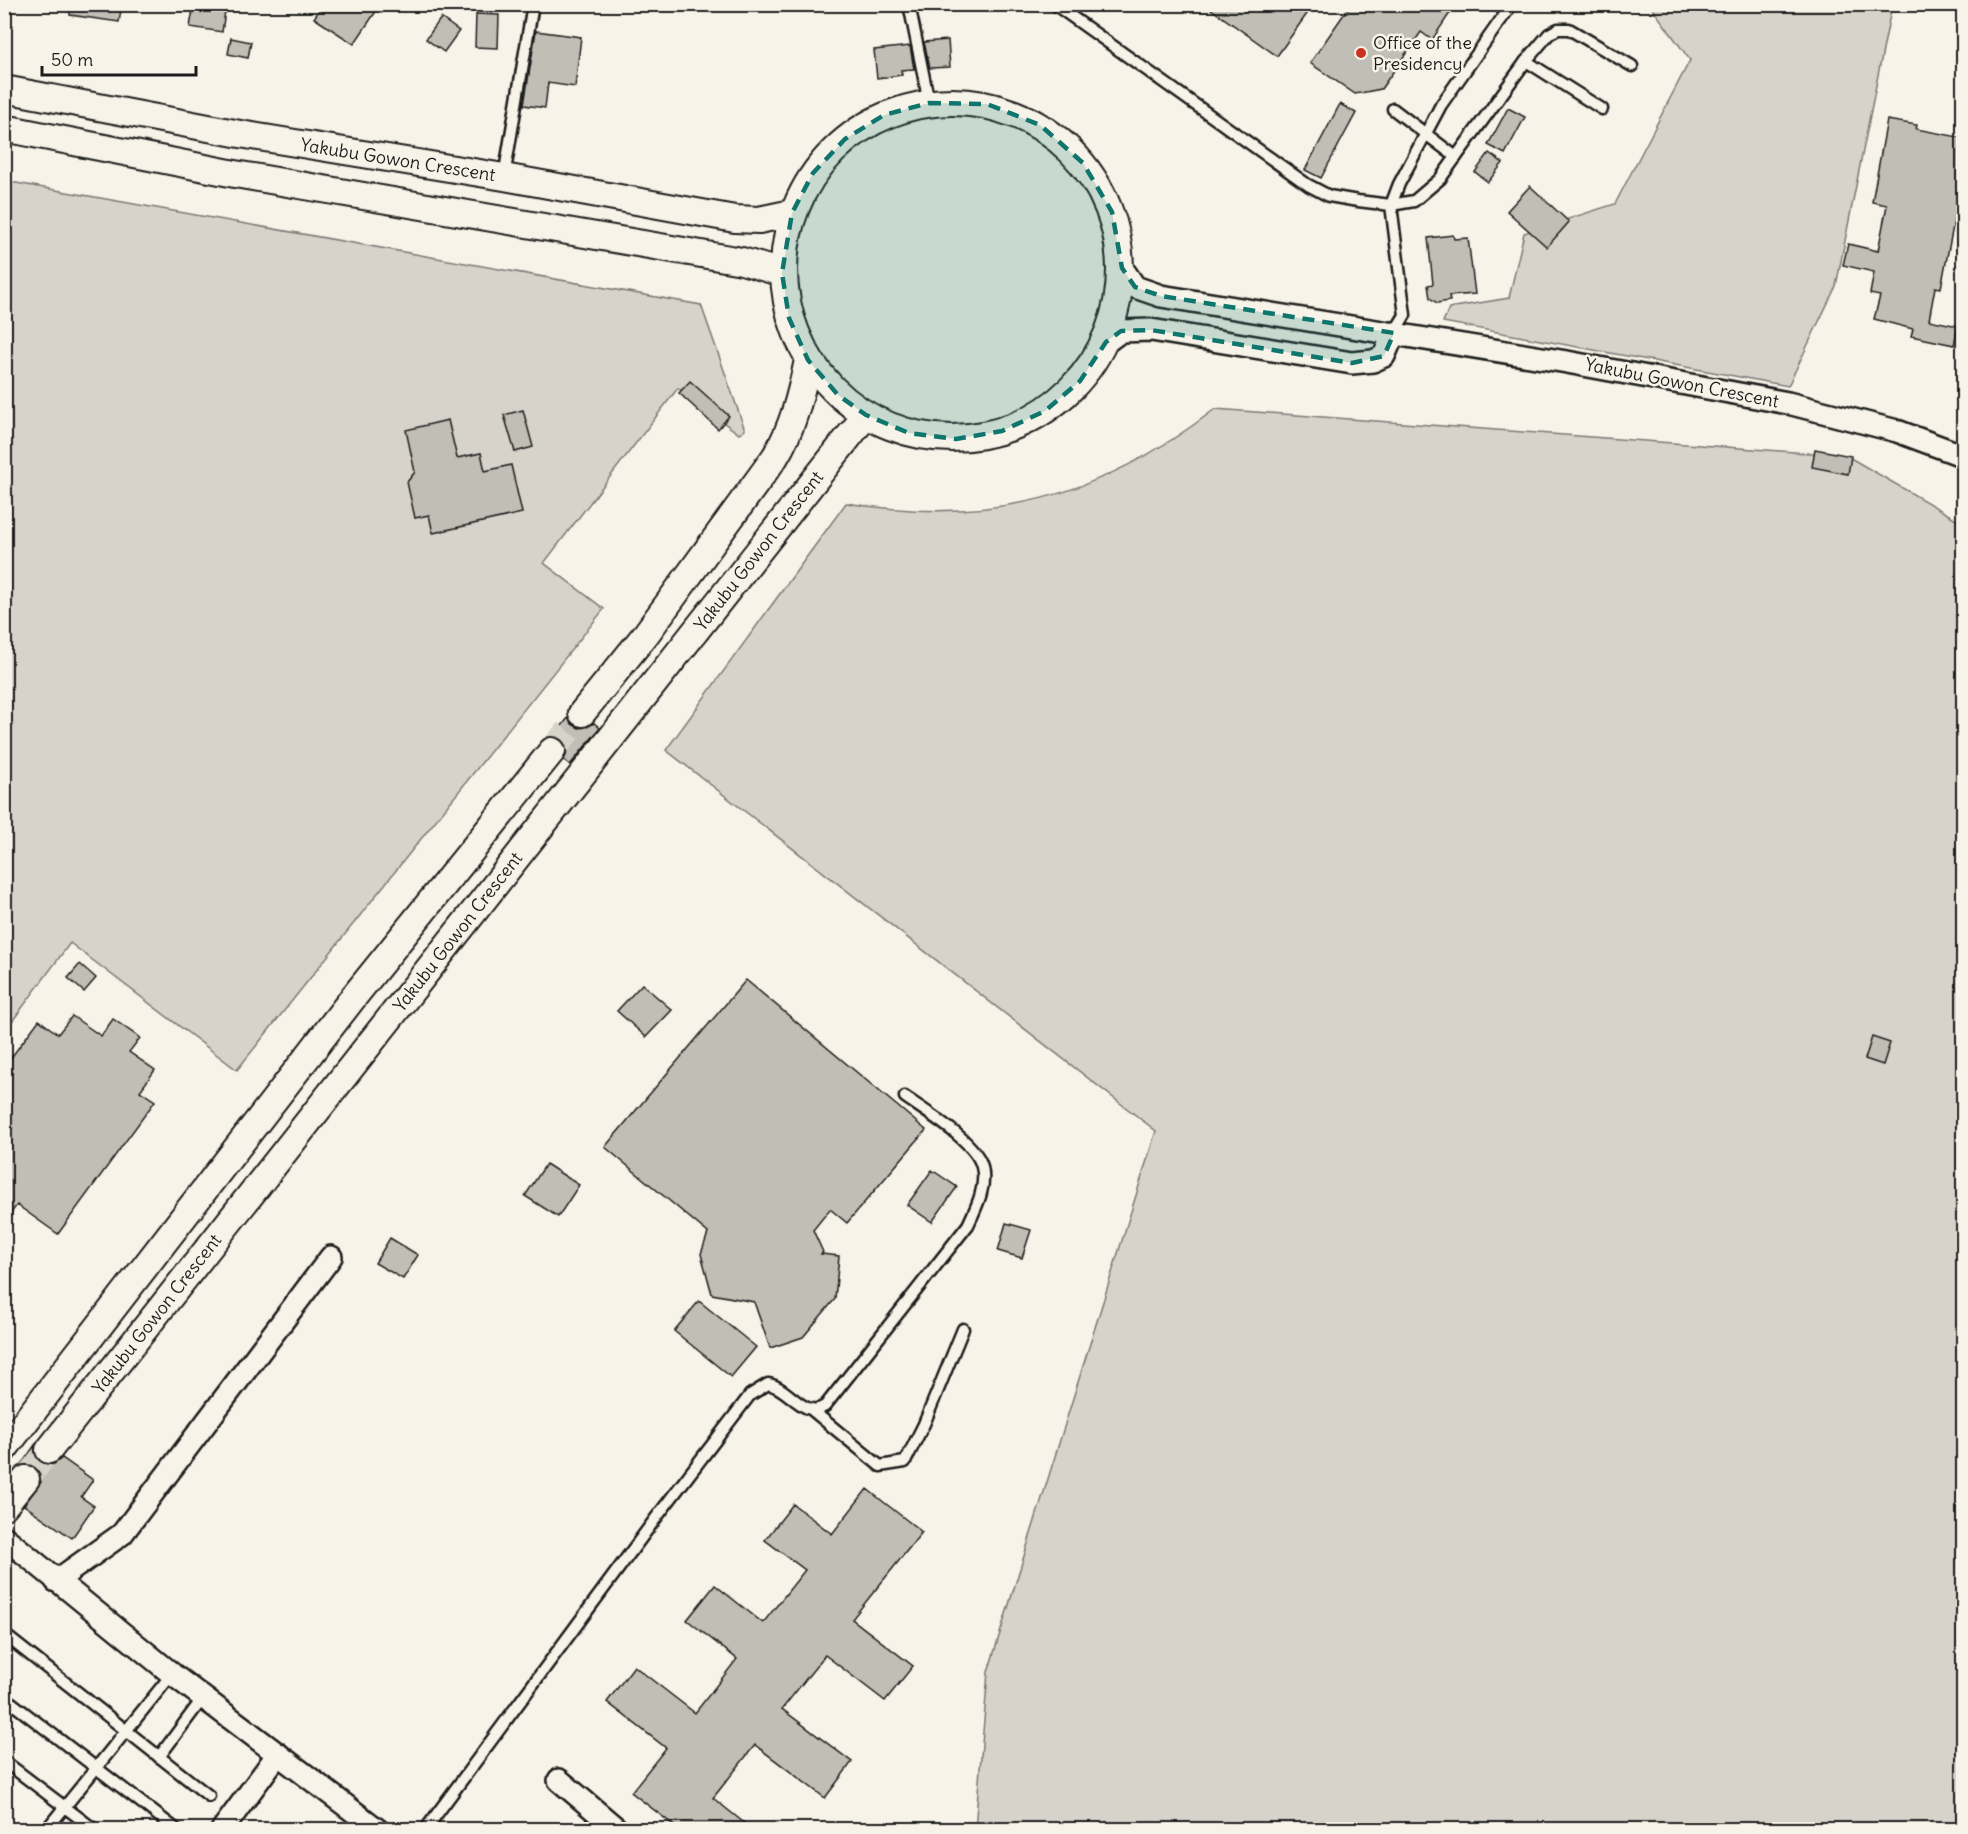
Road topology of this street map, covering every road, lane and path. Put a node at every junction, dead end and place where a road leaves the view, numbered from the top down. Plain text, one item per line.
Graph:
1 (533, 4) edge
2 (909, 4) edge
3 (1054, 4) edge
4 (1512, 4) edge
5 (1526, 61) junction
6 (1632, 66) dead end
7 (4, 89) edge
8 (929, 103) junction
9 (1393, 109) dead end
10 (1602, 109) dead end
11 (4, 128) edge
12 (1425, 134) junction
13 (1456, 156) junction
14 (504, 177) junction
15 (1391, 205) junction
16 (792, 213) junction
17 (1122, 268) junction
18 (782, 273) junction
19 (1394, 333) junction
20 (1106, 342) junction
21 (808, 360) junction
22 (866, 415) junction
23 (1964, 456) edge
24 (582, 713) tunnel mouth
25 (552, 751) tunnel mouth
26 (904, 1097) dead end
27 (331, 1257) dead end
28 (963, 1329) dead end
29 (813, 1411) junction
30 (4, 1449) edge
31 (49, 1450) tunnel mouth
32 (26, 1479) tunnel mouth
33 (4, 1506) edge
34 (4, 1537) edge
35 (56, 1581) junction
36 (5, 1635) edge
37 (172, 1674) junction
38 (4, 1697) edge
39 (203, 1698) junction
40 (126, 1731) junction
41 (278, 1754) junction
42 (159, 1757) junction
43 (4, 1761) edge
44 (96, 1768) junction
45 (559, 1780) dead end
46 (209, 1796) dead end
47 (64, 1807) junction
48 (618, 1829) edge
49 (46, 1830) edge
50 (95, 1830) edge
51 (177, 1830) edge
52 (222, 1830) edge
53 (378, 1830) edge
54 (425, 1830) edge

1 - 14 lane
2 - 8 lane
3 - 15 lane
4 - 12 lane
5 - 6 lane
5 - 10 lane
5 - 13 lane
7 - 14 street, Yakubu Gowon Crescent
8 - 16 street
8 - 17 street
9 - 12 lane
11 - 18 street
12 - 13 lane
12 - 15 lane
13 - 15 lane
14 - 16 street, Yakubu Gowon Crescent
15 - 19 lane
16 - 18 street
17 - 19 street, Yakubu Gowon Crescent
17 - 20 street
18 - 21 street
19 - 20 street
19 - 23 street, Yakubu Gowon Crescent
20 - 22 street
21 - 22 street
21 - 24 street
22 - 31 street, Yakubu Gowon Crescent
25 - 30 street
26 - 29 lane
27 - 35 street
28 - 29 lane
29 - 54 lane
32 - 33 street
34 - 35 street
35 - 37 street
36 - 40 lane
37 - 39 street
37 - 40 lane
38 - 44 lane
39 - 41 street
39 - 42 lane
40 - 42 lane
40 - 44 lane
41 - 52 street
41 - 53 street
42 - 46 lane
43 - 47 lane
44 - 47 lane
44 - 51 lane
45 - 48 street
47 - 49 lane
47 - 50 lane

